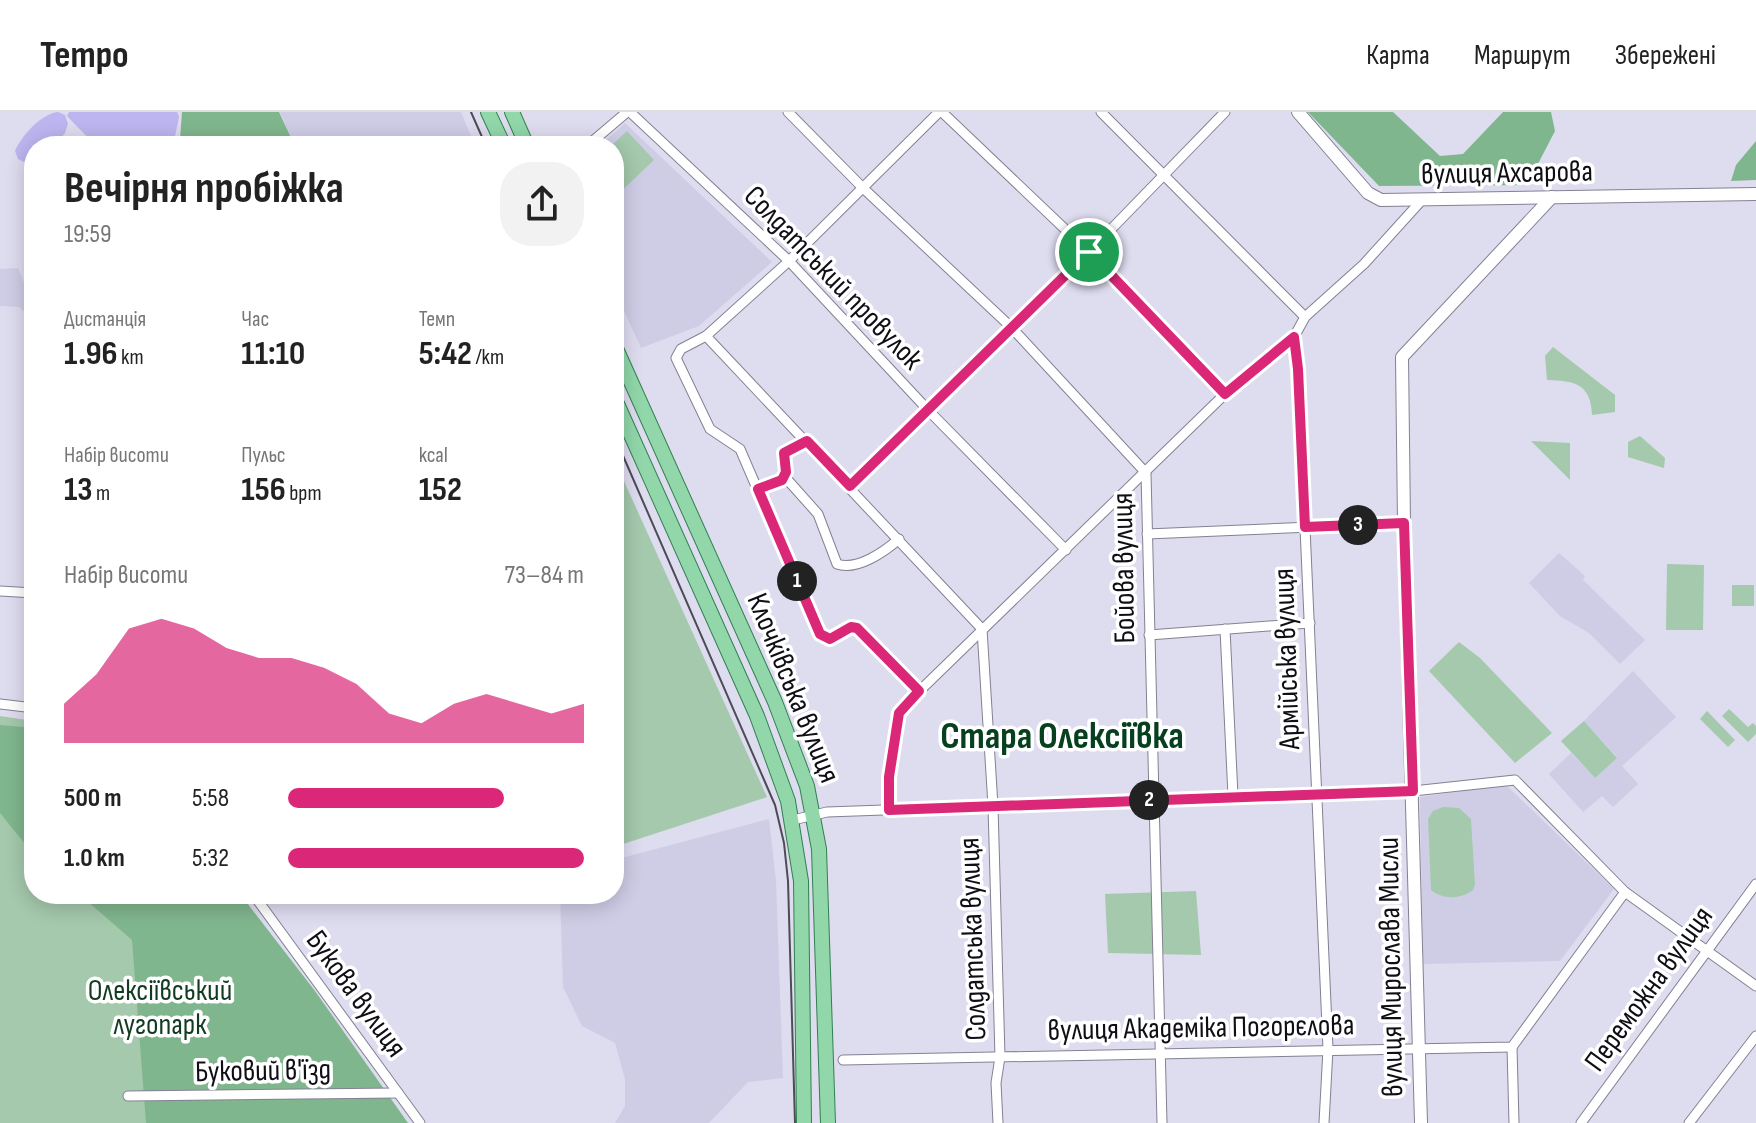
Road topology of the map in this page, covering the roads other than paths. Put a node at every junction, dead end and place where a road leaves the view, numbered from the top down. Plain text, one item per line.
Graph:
1 (488, 112) edge
2 (512, 112) edge
3 (628, 112) edge
4 (788, 112) edge
5 (941, 112) edge
6 (1101, 112) edge
7 (1225, 112) edge
8 (1298, 112) edge
9 (499, 136) edge
10 (523, 136) edge
11 (599, 136) edge
12 (1164, 175) junction
13 (863, 188) junction
14 (1756, 194) edge
15 (1552, 197) junction
16 (1421, 201) junction
17 (1089, 252) junction
18 (789, 261) junction
19 (1305, 317) junction
20 (1011, 327) junction
21 (706, 336) junction
22 (1294, 337) junction
23 (624, 366) edge
24 (1225, 394) junction
25 (928, 410) junction
26 (624, 419) edge
27 (807, 441) junction
28 (1146, 473) junction
29 (785, 477) junction
30 (850, 486) junction
31 (758, 489) junction
32 (1404, 523) junction
33 (1305, 527) junction
34 (1147, 534) junction
35 (899, 539) junction
36 (1066, 550) junction
37 (0, 591) edge
38 (24, 592) edge
39 (1310, 623) junction
40 (982, 629) junction
41 (1225, 629) junction
42 (1149, 635) junction
43 (919, 691) junction
44 (0, 704) edge
45 (24, 707) edge
46 (1413, 791) junction
47 (1315, 793) junction
48 (1233, 796) junction
49 (1152, 800) junction
50 (993, 806) junction
51 (889, 810) junction
52 (813, 815) junction
53 (793, 820) junction
54 (1756, 884) edge
55 (1625, 892) junction
56 (260, 904) edge
57 (1707, 950) junction
58 (1756, 986) edge
59 (1756, 1036) edge
60 (1512, 1047) junction
61 (1419, 1048) junction
62 (1328, 1049) junction
63 (1160, 1055) junction
64 (1000, 1057) junction
65 (843, 1060) dead end
66 (398, 1093) junction
67 (128, 1096) dead end
68 (420, 1123) edge
69 (804, 1123) edge
70 (828, 1123) edge
71 (998, 1123) edge
72 (1162, 1123) edge
73 (1324, 1123) edge
74 (1421, 1123) edge
75 (1514, 1123) edge
76 (1581, 1123) edge
77 (1689, 1123) edge

1 - 9 main road
2 - 10 main road
3 - 11 street
3 - 18 street, Солдатський провулок
4 - 13 street, Бойова вулиця
5 - 13 street
5 - 17 street
6 - 12 street
7 - 12 street
8 - 16 street, вулиця Ахсарова
12 - 17 street
12 - 19 street
13 - 18 street
13 - 20 street, Бойова вулиця
14 - 15 street, вулиця Ахсарова
15 - 16 street, вулиця Ахсарова
15 - 32 street, вулиця Мирослава Мисли
16 - 19 street
17 - 20 street
17 - 24 street
18 - 21 street
18 - 25 street, Солдатський провулок
19 - 22 street
20 - 25 street
20 - 28 street, Бойова вулиця
21 - 27 street
21 - 31 street
22 - 24 street
22 - 33 street, Армійська вулиця
23 - 52 main road, Клочківська вулиця
24 - 28 street
25 - 30 street
25 - 36 street, Солдатський провулок
26 - 53 main road, Клочківська вулиця
27 - 29 street
27 - 30 street
28 - 34 street, Бойова вулиця
28 - 36 street
29 - 31 street
29 - 35 street
30 - 35 street
31 - 43 street
32 - 33 street
32 - 46 street, вулиця Мирослава Мисли
33 - 34 street
33 - 39 street, Армійська вулиця
34 - 42 street, Бойова вулиця
35 - 40 street
36 - 40 street
37 - 38 street
39 - 41 street
39 - 47 street, Армійська вулиця
40 - 43 street
40 - 50 street, Солдатська вулиця
41 - 42 street
41 - 48 street
42 - 49 street, Бойова вулиця
43 - 51 street
44 - 45 street
46 - 47 street
46 - 55 street
46 - 61 street, вулиця Мирослава Мисли
47 - 48 street
47 - 62 street, Армійська вулиця
48 - 49 street
49 - 50 street
49 - 63 street, Бойова вулиця
50 - 51 street
50 - 64 street, Солдатська вулиця
51 - 52 street
52 - 53 street
52 - 70 main road, Клочківська вулиця
53 - 69 main road, Клочківська вулиця
54 - 57 street, Переможна вулиця
55 - 57 street
55 - 60 street
56 - 66 street, Букова вулиця
57 - 58 street
57 - 76 street, Переможна вулиця
59 - 77 street
60 - 61 street, вулиця Академіка Погорєлова
60 - 75 street
61 - 62 street, вулиця Академіка Погорєлова
61 - 74 street, вулиця Мирослава Мисли
62 - 63 street, вулиця Академіка Погорєлова
62 - 73 street, Армійська вулиця
63 - 64 street, вулиця Академіка Погорєлова
63 - 72 street, Бойова вулиця
64 - 65 street, вулиця Академіка Погорєлова
64 - 71 street, Солдатська вулиця
66 - 67 street, Буковий в'їзд
66 - 68 street, Букова вулиця

